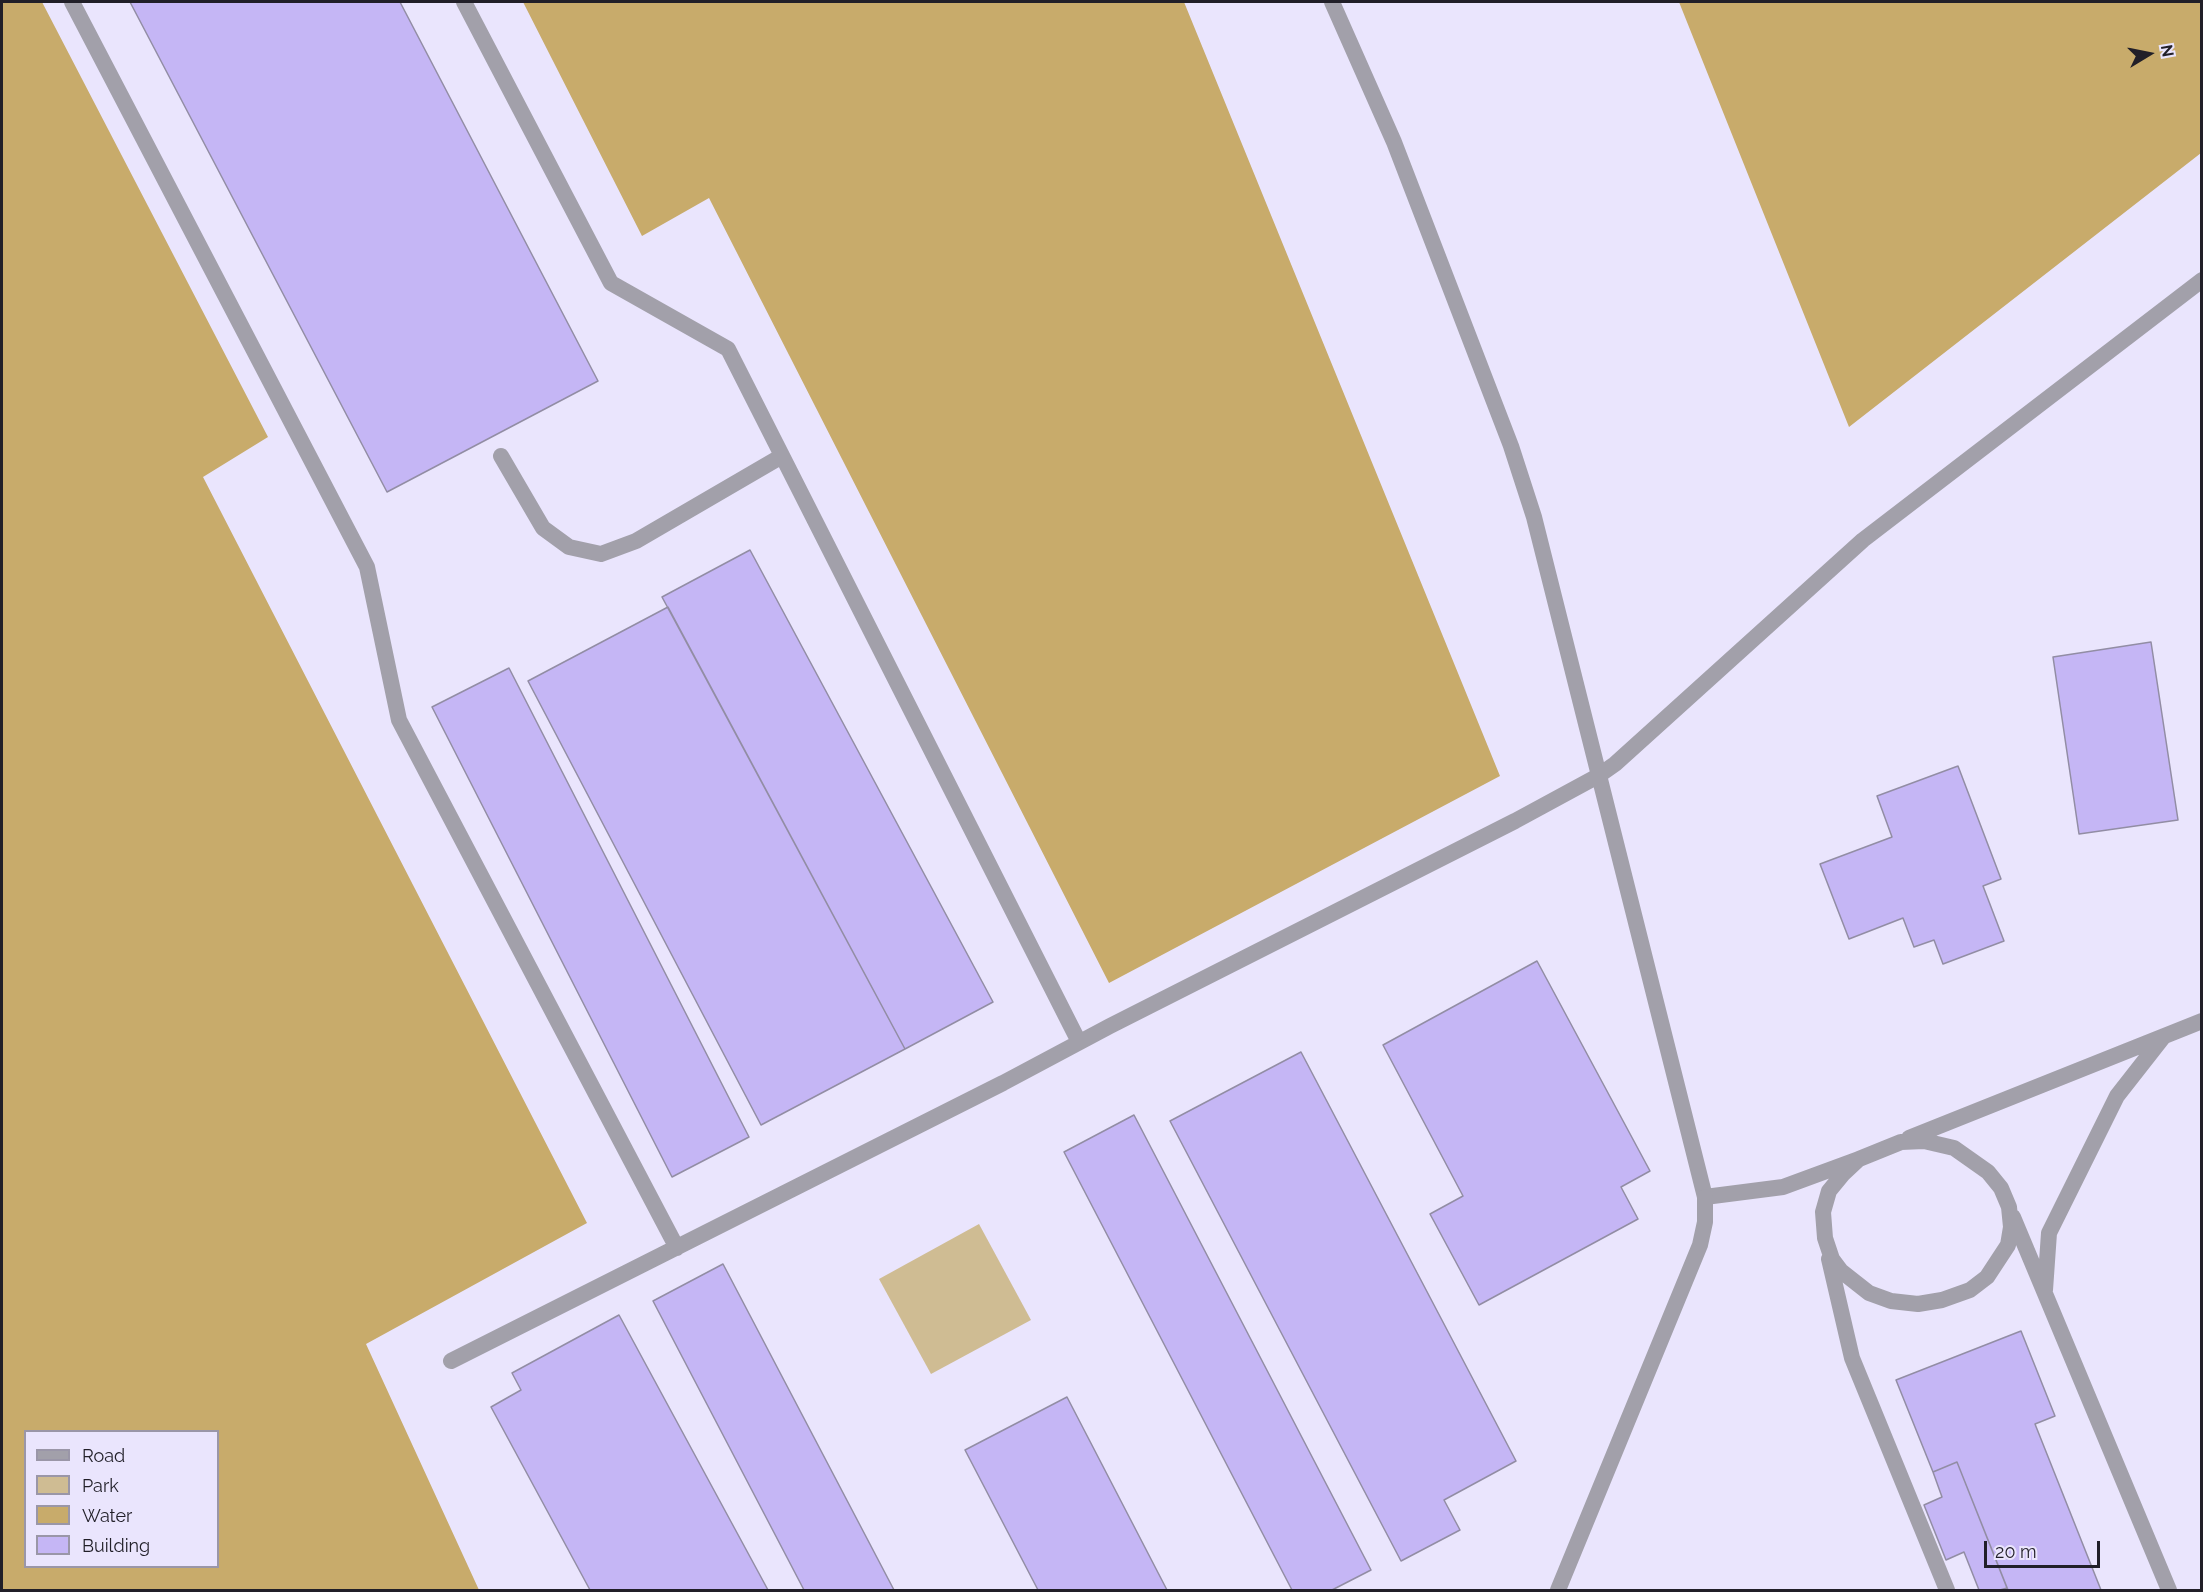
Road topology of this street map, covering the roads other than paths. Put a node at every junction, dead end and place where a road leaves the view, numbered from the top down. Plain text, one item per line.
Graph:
1 (72, 2) edge
2 (464, 2) edge
3 (1332, 2) edge
4 (2202, 280) edge
5 (501, 456) dead end
6 (782, 456) junction
7 (1598, 776) junction
8 (2202, 1021) edge
9 (2164, 1036) junction
10 (1079, 1042) junction
11 (1877, 1150) junction
12 (1859, 1158) junction
13 (1705, 1197) junction
14 (2009, 1207) junction
15 (1825, 1238) junction
16 (677, 1248) junction
17 (2045, 1294) junction
18 (451, 1361) dead end
19 (1558, 1590) edge
20 (1947, 1590) edge
21 (2169, 1590) edge

1 - 16 street
2 - 6 street
3 - 7 street
4 - 7 street
5 - 6 street
6 - 10 street
7 - 10 street
7 - 13 street
8 - 9 street
9 - 11 street
9 - 17 street
10 - 16 street
11 - 12 street
11 - 14 street
12 - 13 street
12 - 15 street
13 - 19 street
14 - 15 street
14 - 17 street
15 - 20 street
16 - 18 street
17 - 21 street

